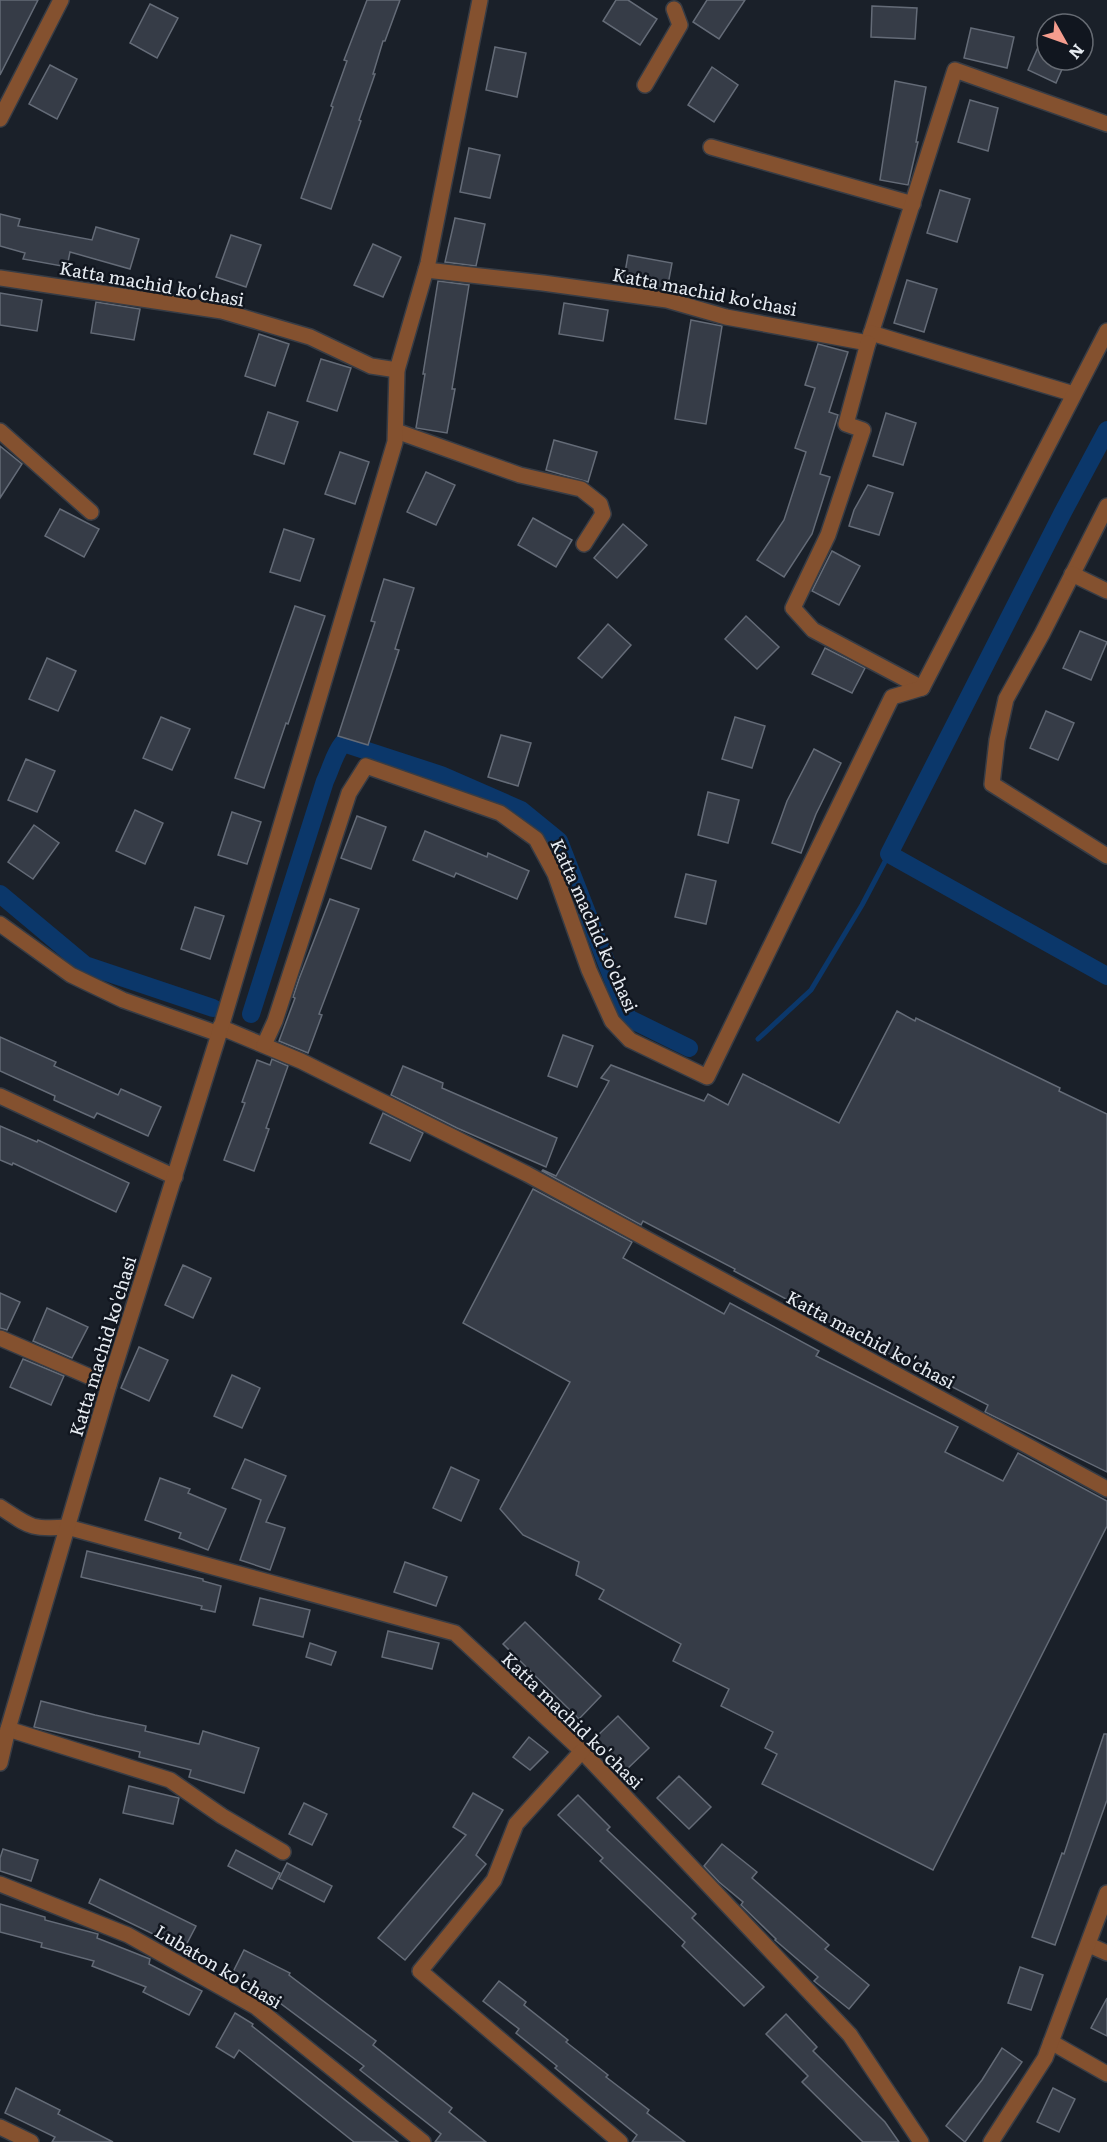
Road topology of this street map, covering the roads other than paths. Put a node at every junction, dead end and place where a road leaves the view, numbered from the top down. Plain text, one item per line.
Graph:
1 (61, 0) edge
2 (480, 0) edge
3 (660, 0) edge
4 (676, 4) edge
5 (645, 85) dead end
6 (0, 119) edge
7 (1107, 124) edge
8 (711, 147) dead end
9 (913, 204) junction
10 (426, 270) junction
11 (0, 278) edge
12 (1107, 331) edge
13 (870, 338) junction
14 (397, 370) junction
15 (1074, 394) junction
16 (0, 431) edge
17 (396, 431) junction
18 (1107, 506) edge
19 (91, 512) dead end
20 (584, 544) dead end
21 (1072, 574) junction
22 (1107, 591) edge
23 (922, 688) junction
24 (1107, 856) edge
25 (0, 924) edge
26 (219, 1031) junction
27 (264, 1046) junction
28 (0, 1096) edge
29 (175, 1177) junction
30 (0, 1338) edge
31 (109, 1385) junction
32 (1107, 1489) edge
33 (0, 1506) edge
34 (67, 1527) junction
35 (8, 1729) junction
36 (582, 1751) junction
37 (0, 1763) edge
38 (283, 1852) dead end
39 (0, 1884) edge
40 (1107, 1893) edge
41 (1089, 1945) junction
42 (1107, 1953) edge
43 (1051, 2042) junction
44 (1107, 2074) edge
45 (0, 2127) edge
46 (31, 2142) edge
47 (423, 2142) edge
48 (620, 2142) edge
49 (921, 2142) edge
50 (991, 2142) edge

1 - 6 street
2 - 10 street, Katta machid ko'chasi
3 - 4 street
4 - 5 street
7 - 9 street
8 - 9 street
9 - 13 street
10 - 13 street, Katta machid ko'chasi
10 - 14 street, Katta machid ko'chasi
11 - 14 street, Katta machid ko'chasi
12 - 15 street
13 - 15 street, Katta machid ko'chasi
13 - 23 street
14 - 17 street, Katta machid ko'chasi
15 - 23 street
16 - 19 street
17 - 20 street
17 - 26 street, Katta machid ko'chasi
18 - 21 street
21 - 22 street
21 - 24 street
23 - 27 street, Katta machid ko'chasi
25 - 26 street
26 - 27 street, Katta machid ko'chasi
26 - 29 street, Katta machid ko'chasi
27 - 32 street, Katta machid ko'chasi
28 - 29 street
29 - 31 street, Katta machid ko'chasi
30 - 31 street
31 - 34 street, Katta machid ko'chasi
33 - 34 street, Katta machid ko'chasi
34 - 35 street, Katta machid ko'chasi
34 - 36 street, Katta machid ko'chasi
35 - 37 street, Katta machid ko'chasi
35 - 38 street
36 - 48 street
36 - 49 street, Katta machid ko'chasi
39 - 47 street, Lubaton ko'chasi
40 - 41 street
41 - 42 street
41 - 43 street
43 - 44 street
43 - 50 street
45 - 46 street

